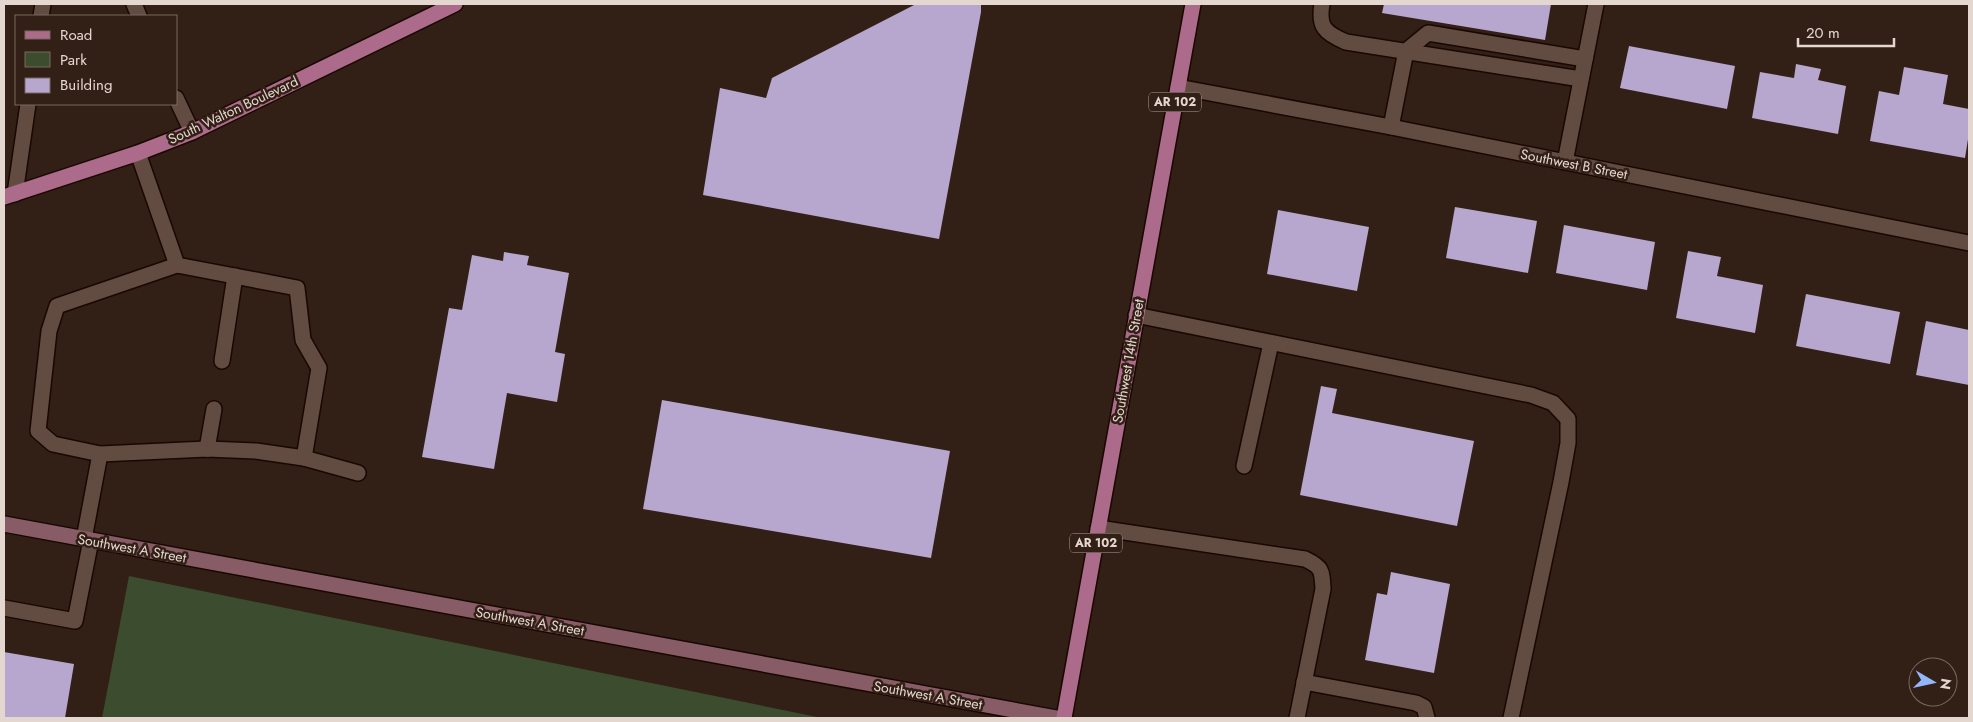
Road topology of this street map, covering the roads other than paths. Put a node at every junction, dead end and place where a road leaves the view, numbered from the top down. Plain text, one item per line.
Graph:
1 (455, 4) edge
2 (1192, 4) edge
3 (1322, 4) edge
4 (1596, 4) edge
5 (1406, 51) junction
6 (1585, 59) junction
7 (1581, 80) junction
8 (1178, 87) junction
9 (178, 102) edge
10 (28, 105) edge
11 (1391, 127) junction
12 (192, 132) junction
13 (138, 153) junction
14 (1565, 162) junction
15 (10, 196) edge
16 (1969, 243) edge
17 (177, 265) junction
18 (234, 276) junction
19 (1136, 315) junction
20 (1271, 343) junction
21 (222, 361) dead end
22 (214, 409) dead end
23 (207, 449) junction
24 (100, 454) junction
25 (304, 458) junction
26 (1244, 466) dead end
27 (358, 473) dead end
28 (4, 524) edge
29 (1098, 528) junction
30 (88, 539) junction
31 (4, 608) edge
32 (1304, 682) junction
33 (1056, 718) edge
34 (1064, 718) edge
35 (1297, 718) edge
36 (1427, 718) edge
37 (1511, 718) edge

1 - 12 main road, South Walton Boulevard
2 - 8 main road, Southwest 14th Street / AR 102
3 - 5 street
4 - 6 street
5 - 6 street
5 - 7 street
5 - 11 street
6 - 7 street
7 - 14 street
8 - 11 street, Southwest B Street
8 - 19 main road, Southwest 14th Street / AR 102
9 - 12 street
10 - 15 street
11 - 14 street, Southwest B Street
12 - 13 main road, South Walton Boulevard
13 - 15 main road, South Walton Boulevard
13 - 17 street
14 - 16 street, Southwest B Street
17 - 18 street
17 - 24 street
18 - 21 street
18 - 25 street
19 - 20 street
19 - 29 main road, Southwest 14th Street / AR 102
20 - 26 street
20 - 37 street
22 - 23 street
23 - 24 street
23 - 25 street
24 - 30 street
25 - 27 street
28 - 30 street, Southwest A Street
29 - 32 street
29 - 34 main road, Southwest 14th Street / AR 102
30 - 31 street
30 - 33 street, Southwest A Street
32 - 35 street
32 - 36 street

